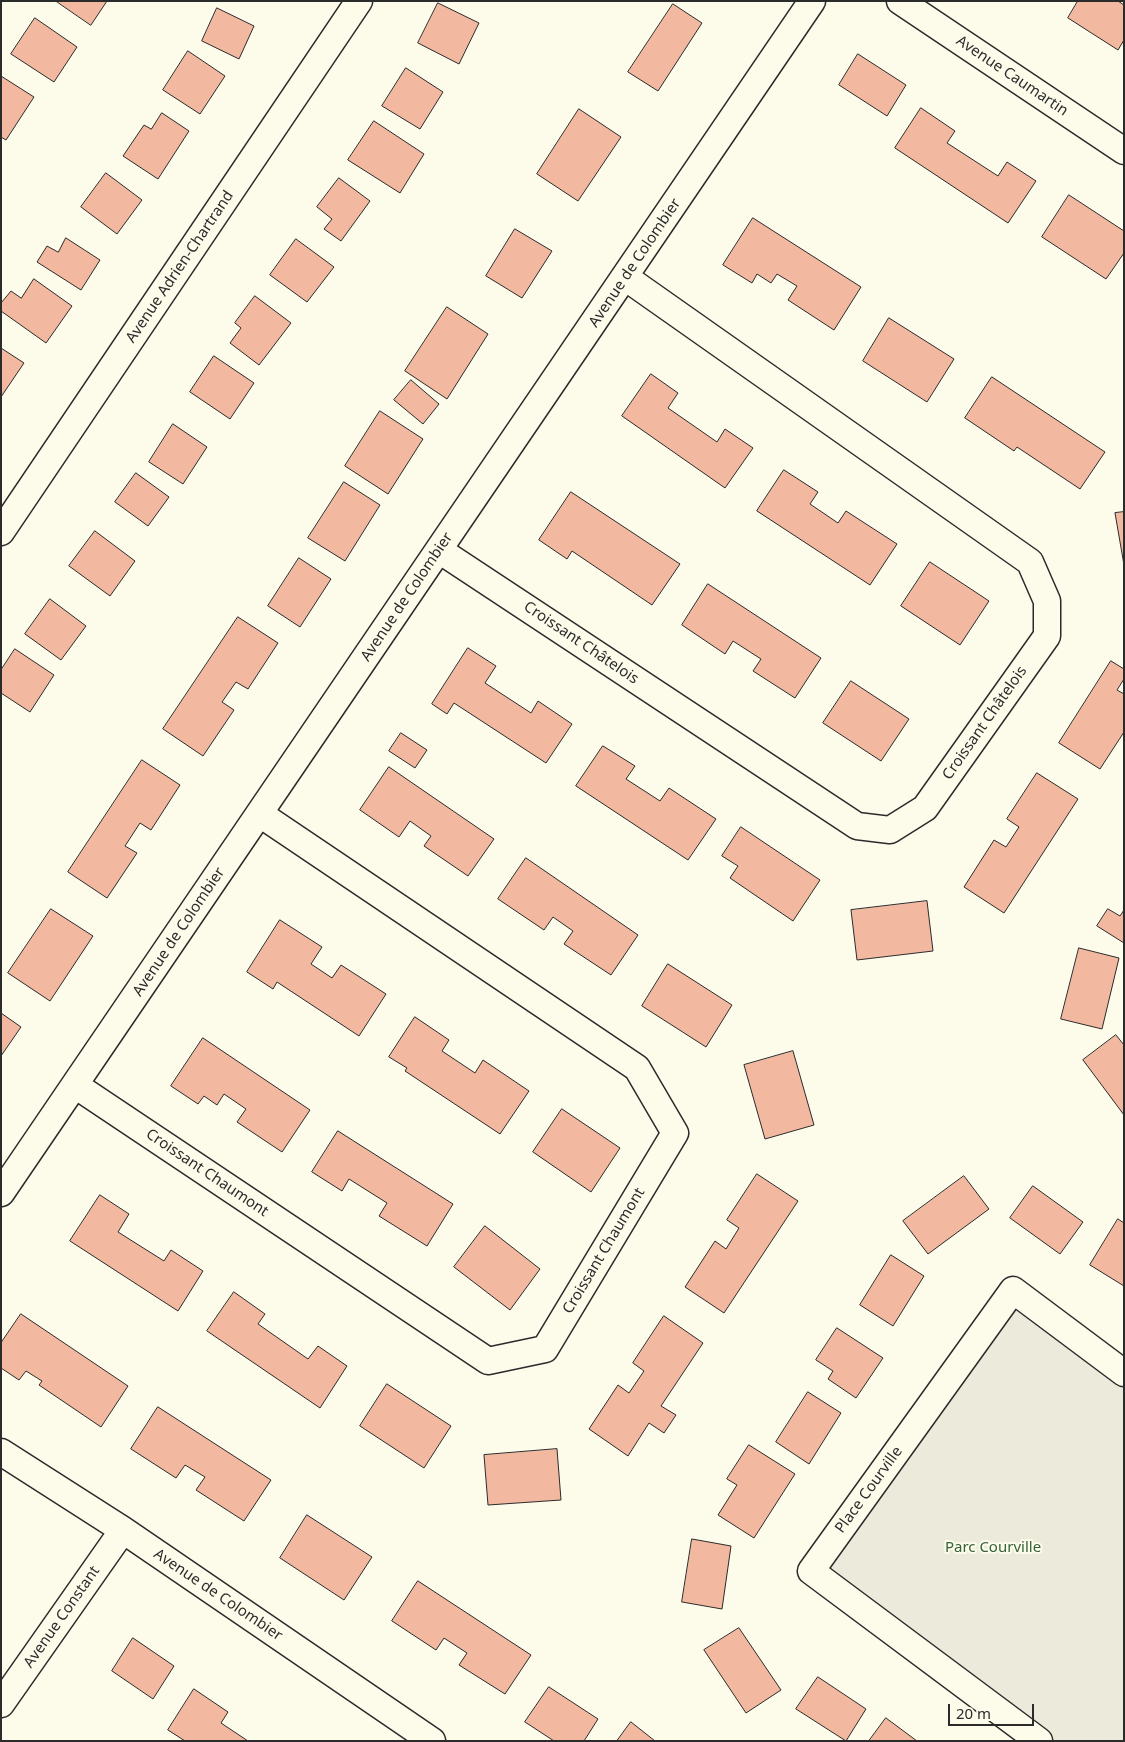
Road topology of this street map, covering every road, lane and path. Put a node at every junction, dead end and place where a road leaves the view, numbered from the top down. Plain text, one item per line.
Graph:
1 (359, 1) edge
2 (812, 1) edge
3 (900, 1) edge
4 (1124, 151) edge
5 (625, 277) junction
6 (1, 532) edge
7 (440, 550) junction
8 (260, 814) junction
9 (75, 1085) junction
10 (1, 1194) edge
11 (1124, 1373) edge
12 (1, 1452) edge
13 (123, 1530) junction
14 (1, 1704) edge
15 (432, 1741) edge
16 (1039, 1741) edge

1 - 6 street, Avenue Adrien-Chartrand
2 - 5 street, Avenue de Colombier
3 - 4 street, Avenue Caumartin
5 - 7 street, Avenue de Colombier
5 - 7 street, Croissant Châtelois
7 - 8 street, Avenue de Colombier
8 - 9 street, Avenue de Colombier
8 - 9 street, Croissant Chaumont
9 - 10 street, Avenue de Colombier
11 - 16 street, Place Courville
12 - 13 street, Avenue de Colombier
13 - 14 street, Avenue Constant
13 - 15 street, Avenue de Colombier

